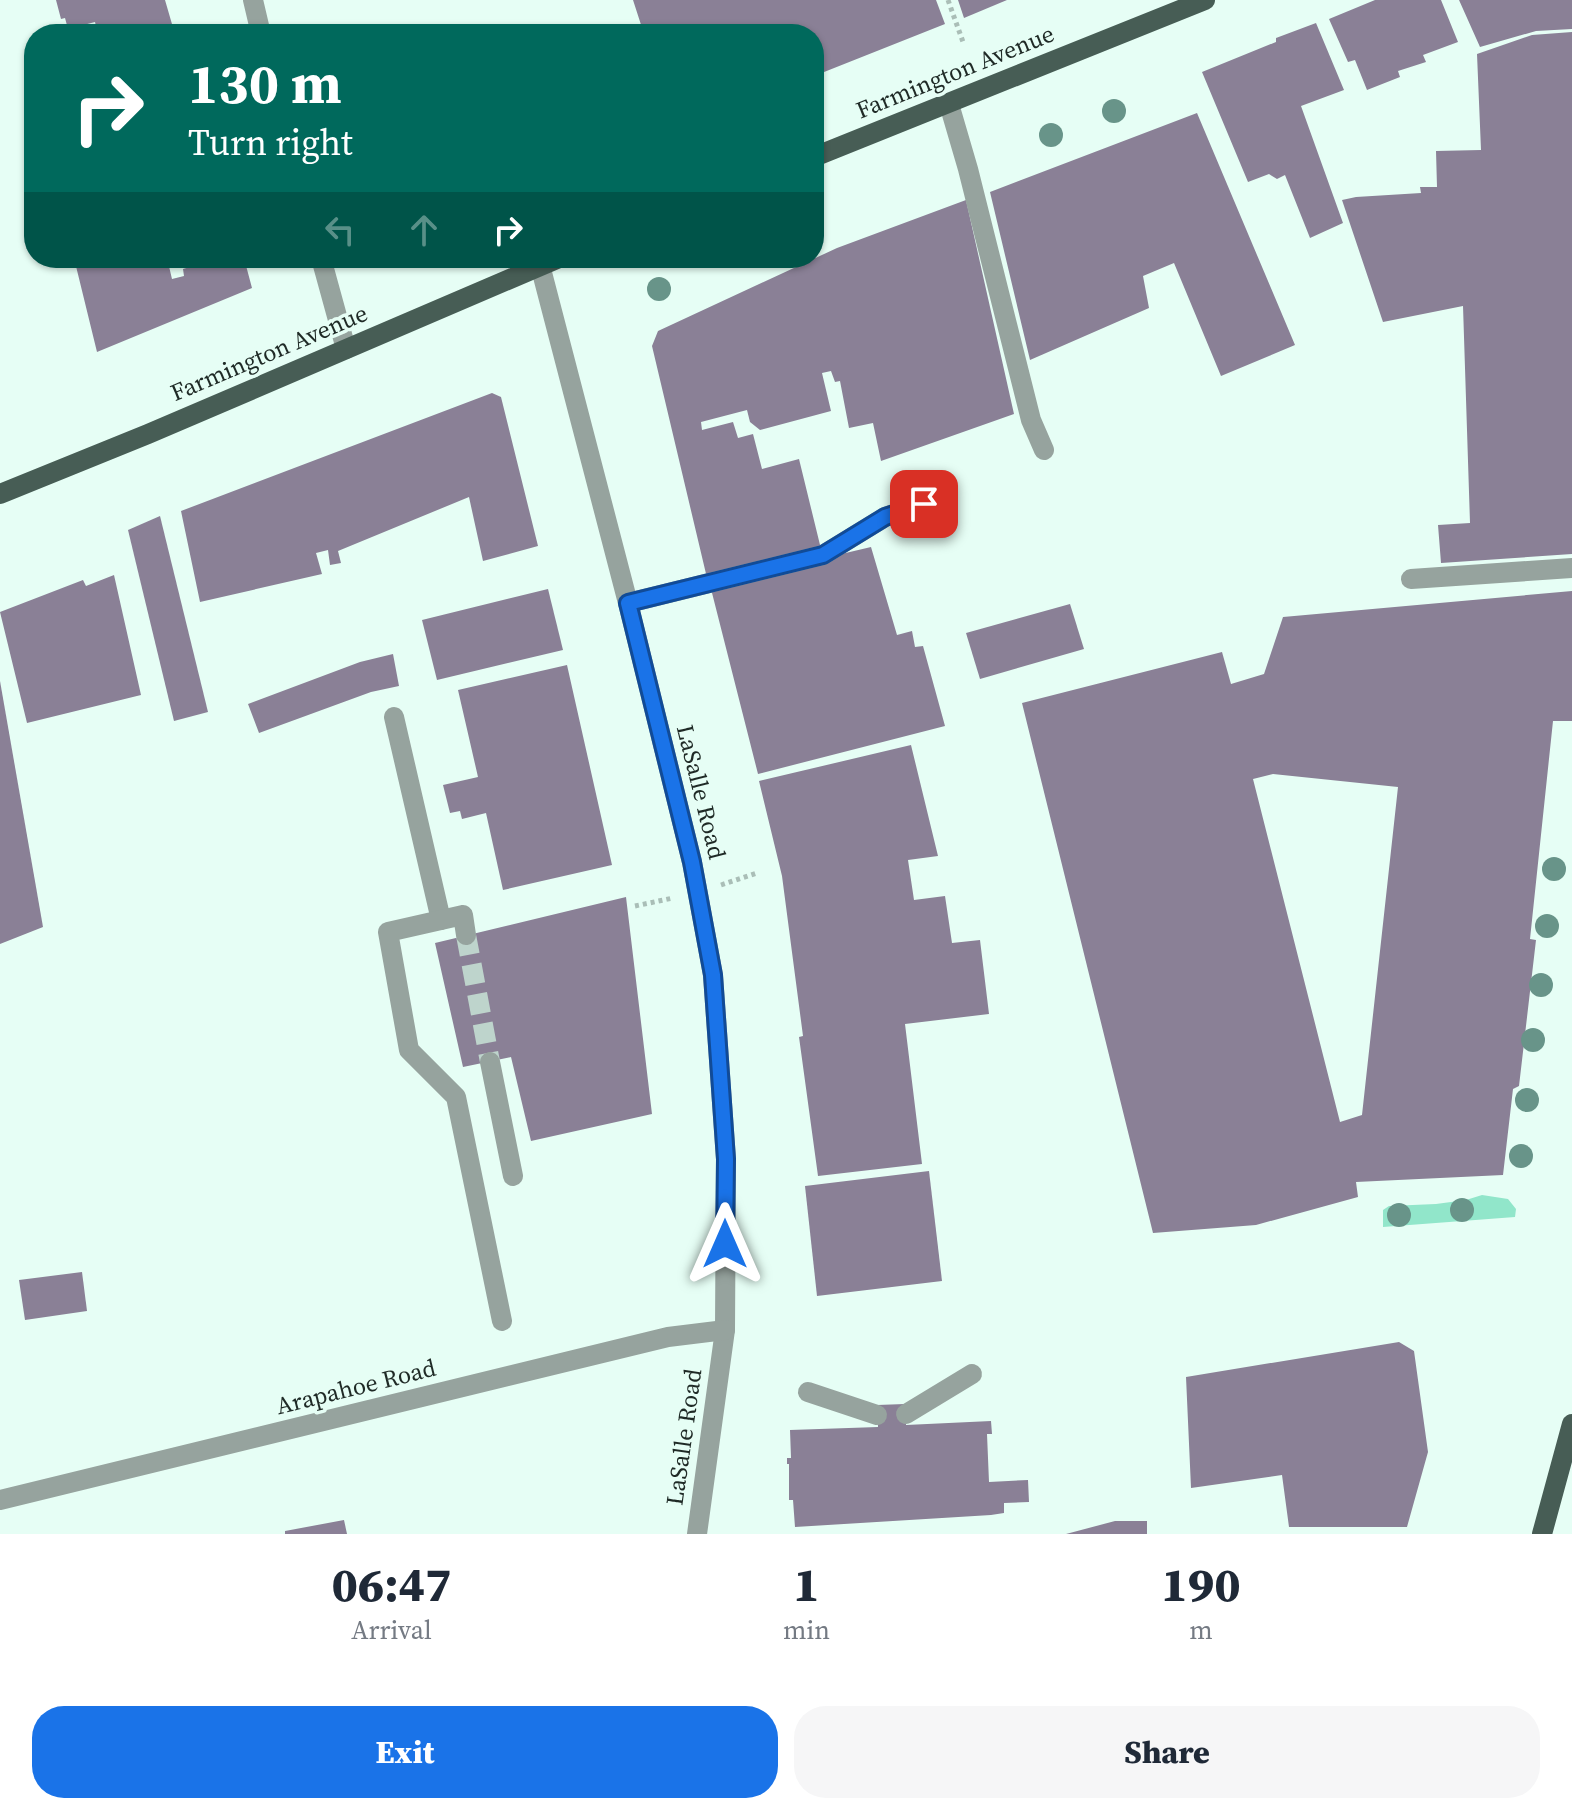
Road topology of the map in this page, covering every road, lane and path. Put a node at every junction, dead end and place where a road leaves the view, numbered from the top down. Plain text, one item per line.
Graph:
1 (253, 0) edge
2 (948, 0) edge
3 (1205, 0) edge
4 (259, 24) edge
5 (963, 42) dead end
6 (949, 104) junction
7 (824, 153) edge
8 (324, 268) edge
9 (536, 268) edge
10 (551, 268) edge
11 (346, 349) junction
12 (1044, 450) dead end
13 (0, 494) edge
14 (924, 504) dead end
15 (1572, 568) edge
16 (1411, 579) dead end
17 (628, 603) junction
18 (394, 717) dead end
19 (441, 920) junction
20 (464, 925) dead end
21 (490, 1062) tunnel mouth
22 (513, 1176) dead end
23 (502, 1321) dead end
24 (725, 1330) junction
25 (972, 1374) dead end
26 (808, 1392) dead end
27 (906, 1414) dead end
28 (877, 1415) dead end
29 (1572, 1424) edge
30 (0, 1500) edge
31 (697, 1534) edge
32 (1542, 1534) edge

1 - 4 street
2 - 5 path
3 - 6 main road, Farmington Avenue
6 - 7 main road, Farmington Avenue
6 - 12 street
8 - 11 street
9 - 11 main road, Farmington Avenue
10 - 17 street, LaSalle Road
11 - 13 main road, Farmington Avenue
14 - 17 street
15 - 16 street
17 - 24 street, LaSalle Road
18 - 19 street
19 - 20 street
19 - 23 street
21 - 22 street
24 - 30 street, Arapahoe Road
24 - 31 street, LaSalle Road
25 - 27 street
26 - 28 street
29 - 32 main road

